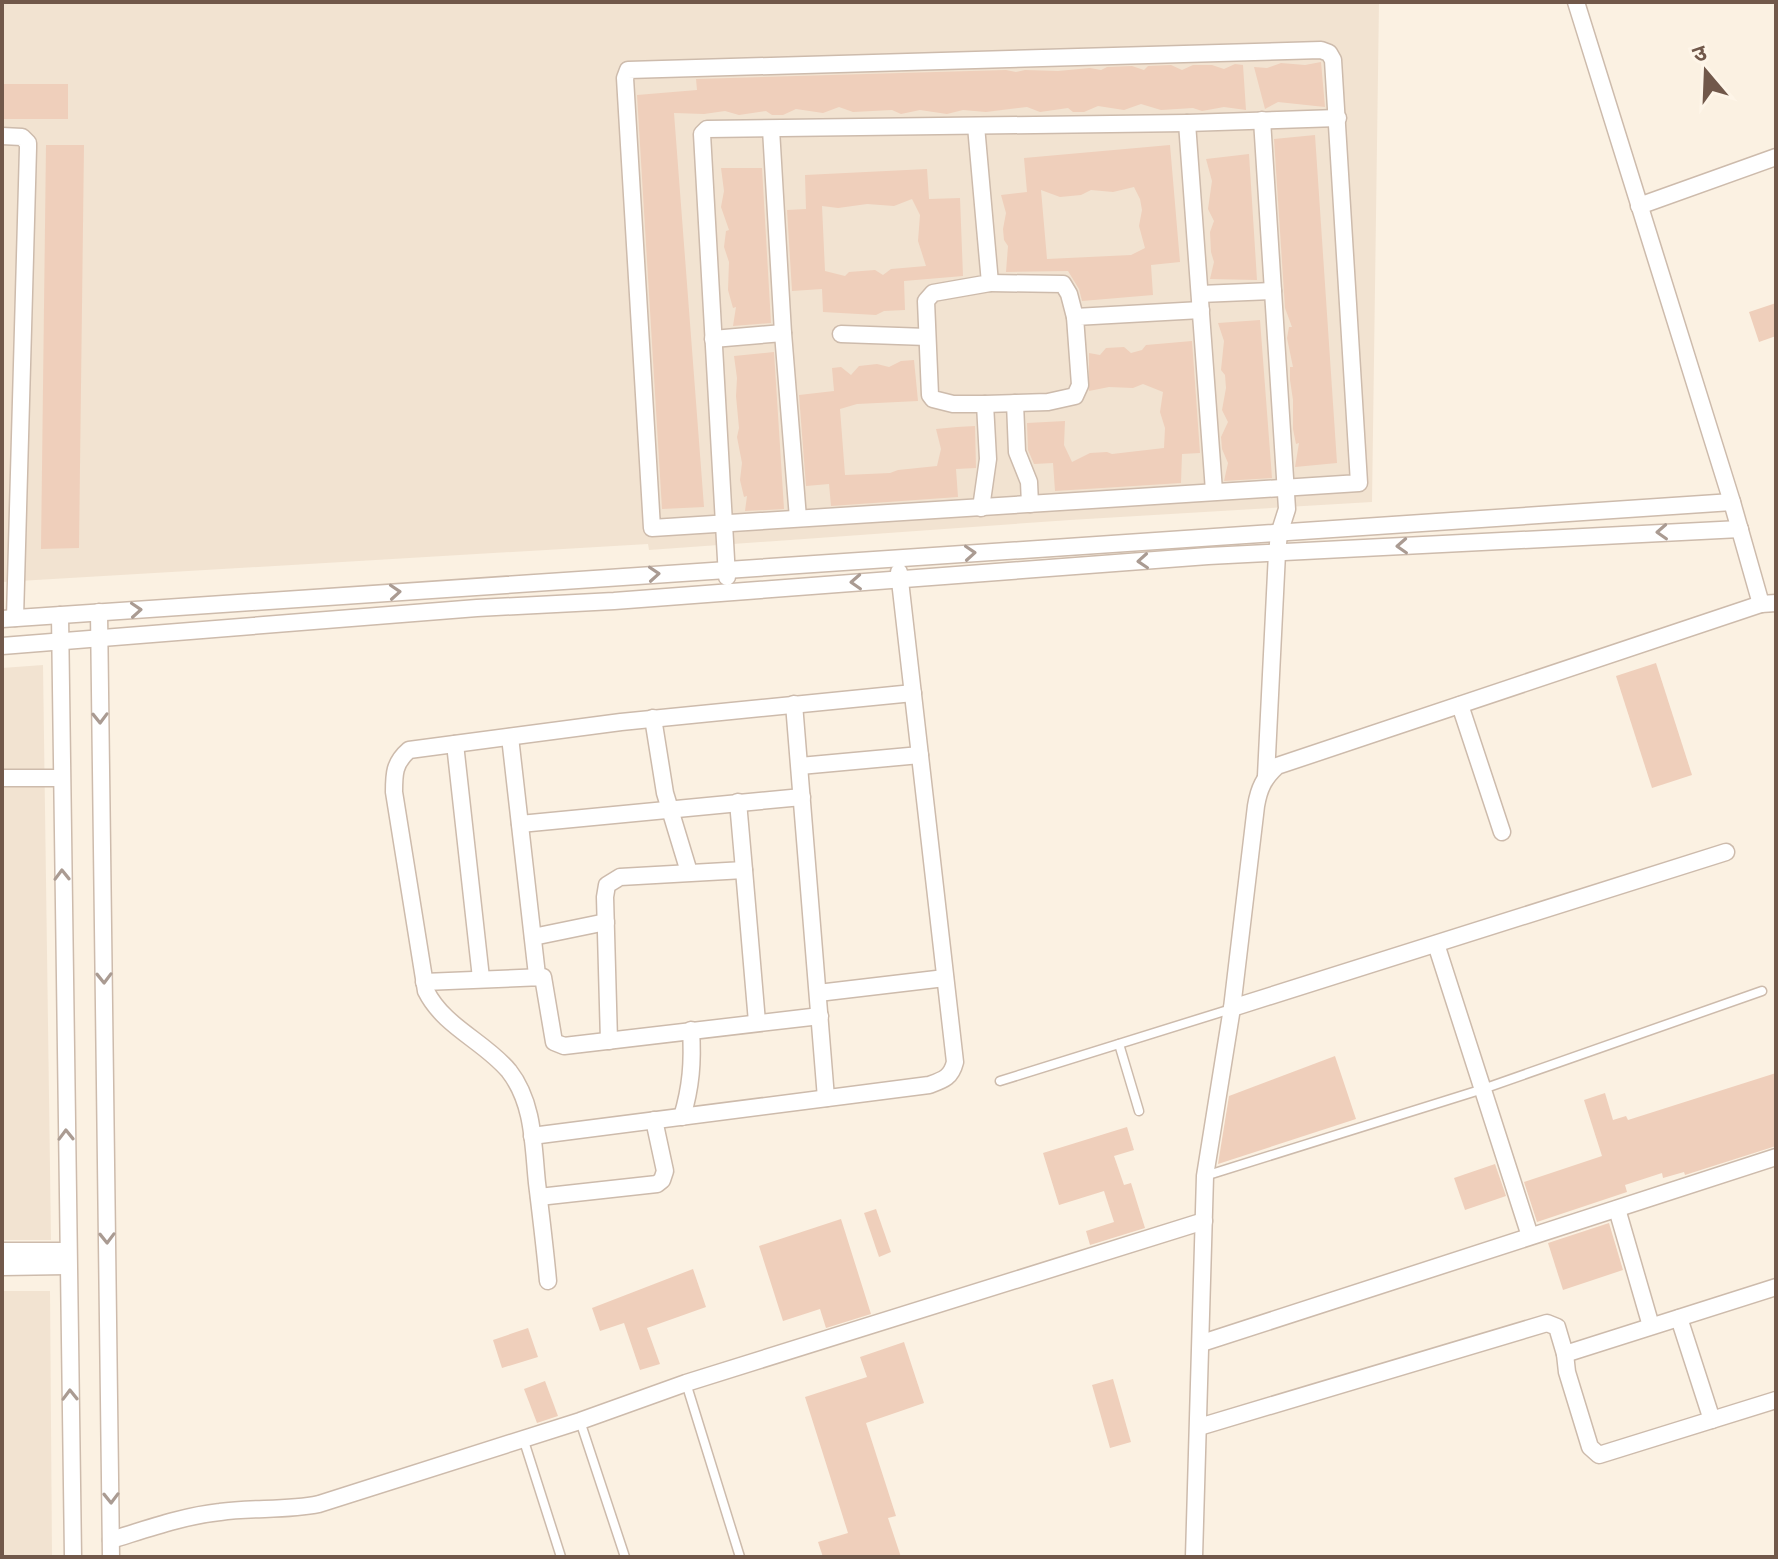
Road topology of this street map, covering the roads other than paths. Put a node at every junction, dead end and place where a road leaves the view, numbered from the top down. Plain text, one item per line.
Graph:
1 (1576, 2) edge
2 (1338, 118) junction
3 (1262, 120) junction
4 (1187, 123) junction
5 (976, 126) junction
6 (771, 129) junction
7 (2, 136) edge
8 (1776, 157) edge
9 (1639, 206) junction
10 (990, 283) junction
11 (1273, 291) junction
12 (1200, 302) junction
13 (1075, 317) junction
14 (783, 333) junction
15 (841, 334) dead end
16 (927, 337) junction
17 (713, 339) junction
18 (1015, 403) junction
19 (985, 404) junction
20 (1286, 487) junction
21 (1214, 491) junction
22 (1732, 502) junction
23 (1030, 504) junction
24 (981, 508) junction
25 (798, 518) junction
26 (724, 524) junction
27 (1740, 529) junction
28 (1279, 534) junction
29 (1277, 553) junction
30 (898, 558) junction
31 (727, 570) junction
32 (9, 572) edge
33 (900, 579) junction
34 (729, 592) junction
35 (1772, 605) edge
36 (99, 612) junction
37 (60, 615) junction
38 (9, 619) edge
39 (99, 640) junction
40 (61, 644) junction
41 (2, 646) edge
42 (913, 693) junction
43 (794, 704) junction
44 (1460, 705) junction
45 (653, 718) junction
46 (510, 737) junction
47 (455, 744) junction
48 (920, 755) junction
49 (800, 766) junction
50 (1266, 776) junction
51 (2, 778) edge
52 (61, 778) junction
53 (802, 797) junction
54 (738, 802) junction
55 (669, 808) junction
56 (520, 824) junction
57 (1502, 832) dead end
58 (1726, 852) dead end
59 (744, 870) junction
60 (689, 872) junction
61 (606, 922) junction
62 (533, 937) junction
63 (1436, 944) junction
64 (537, 975) junction
65 (481, 978) junction
66 (945, 978) junction
67 (424, 982) junction
68 (1762, 991) dead end
69 (818, 993) junction
70 (1232, 1008) junction
71 (820, 1016) junction
72 (757, 1022) junction
73 (691, 1030) junction
74 (609, 1041) junction
75 (1119, 1044) junction
76 (1000, 1081) dead end
77 (1483, 1089) junction
78 (826, 1098) junction
79 (1139, 1111) dead end
80 (682, 1117) junction
81 (654, 1120) junction
82 (532, 1136) junction
83 (1776, 1157) edge
84 (1205, 1176) junction
85 (539, 1197) junction
86 (1617, 1209) junction
87 (1204, 1221) junction
88 (1530, 1236) junction
89 (2, 1251) edge
90 (67, 1258) junction
91 (2, 1267) edge
92 (548, 1281) dead end
93 (1776, 1287) edge
94 (1679, 1318) junction
95 (1651, 1326) junction
96 (1202, 1343) junction
97 (1565, 1354) junction
98 (686, 1383) junction
99 (1776, 1400) edge
100 (1712, 1420) junction
101 (580, 1421) junction
102 (1199, 1427) junction
103 (522, 1437) junction
104 (111, 1540) junction
105 (73, 1557) edge
106 (111, 1557) edge
107 (561, 1557) edge
108 (625, 1557) edge
109 (740, 1557) edge
110 (1194, 1557) edge

1 - 9 street
2 - 3 street
2 - 20 street
2 - 26 street
3 - 4 street
3 - 11 street
4 - 5 street
4 - 12 street
5 - 6 street
5 - 10 street
6 - 14 street
6 - 17 street
7 - 32 street
8 - 9 street
9 - 22 street
10 - 13 street
10 - 16 street
11 - 12 street
11 - 20 street
12 - 13 street
12 - 21 street
13 - 18 street
14 - 17 street
14 - 25 street
15 - 16 street
16 - 19 street
17 - 26 street
18 - 19 street
18 - 23 street
19 - 24 street
20 - 21 street
20 - 28 street
21 - 23 street
22 - 27 street
22 - 28 street
23 - 24 street
24 - 25 street
25 - 26 street
26 - 31 street
27 -> 29 street
27 - 35 street
28 - 29 street
30 -> 28 street
29 -> 33 street
29 - 50 street
30 - 31 street
30 - 33 street
31 - 34 street
36 -> 31 street
32 - 38 street
33 -> 34 street
33 - 42 street
34 - 39 street
35 - 44 street
36 - 37 street
36 - 39 street
37 - 38 street
37 - 40 street
39 - 40 street
39 -> 104 street
40 - 41 street
40 - 52 street
42 - 43 street
42 - 48 street
43 - 45 street
43 - 49 street
44 - 50 street
44 - 57 street
45 - 46 street
45 - 55 street
46 - 47 street
46 - 56 street
47 - 65 street
47 - 67 street
48 - 49 street
48 - 66 street
49 - 53 street
50 - 70 street
51 - 52 street
90 -> 52 street
53 - 54 street
53 - 69 street
54 - 55 street
54 - 59 street
55 - 56 street
55 - 60 street
56 - 62 street
58 - 63 street
59 - 60 street
59 - 72 street
60 - 61 street
61 - 62 street
61 - 74 street
62 - 64 street
63 - 70 street
63 - 77 street
64 - 65 street
64 - 74 street
65 - 67 street
66 - 69 street
66 - 78 street
67 - 82 street
68 - 77 lane
69 - 71 street
70 - 75 lane
70 - 84 street
71 - 72 street
71 - 78 street
72 - 73 street
73 - 74 street
73 - 80 street
75 - 76 lane
75 - 79 lane
77 - 84 lane
77 - 88 street
78 - 80 street
80 - 81 street
81 - 82 street
81 - 85 street
82 - 85 street
83 - 86 street
84 - 87 street
85 - 92 street
86 - 88 street
86 - 95 street
87 - 96 street
87 - 98 street
88 - 96 street
89 - 90 street
90 - 91 street
105 -> 90 street
93 - 94 street
94 - 95 street
94 - 100 street
95 - 97 street
96 - 102 street
97 - 100 street
97 - 102 street
98 - 101 street
98 - 109 lane
99 - 100 street
101 - 103 street
101 - 108 lane
102 - 110 street
103 - 104 street
103 - 107 lane
104 - 106 street

